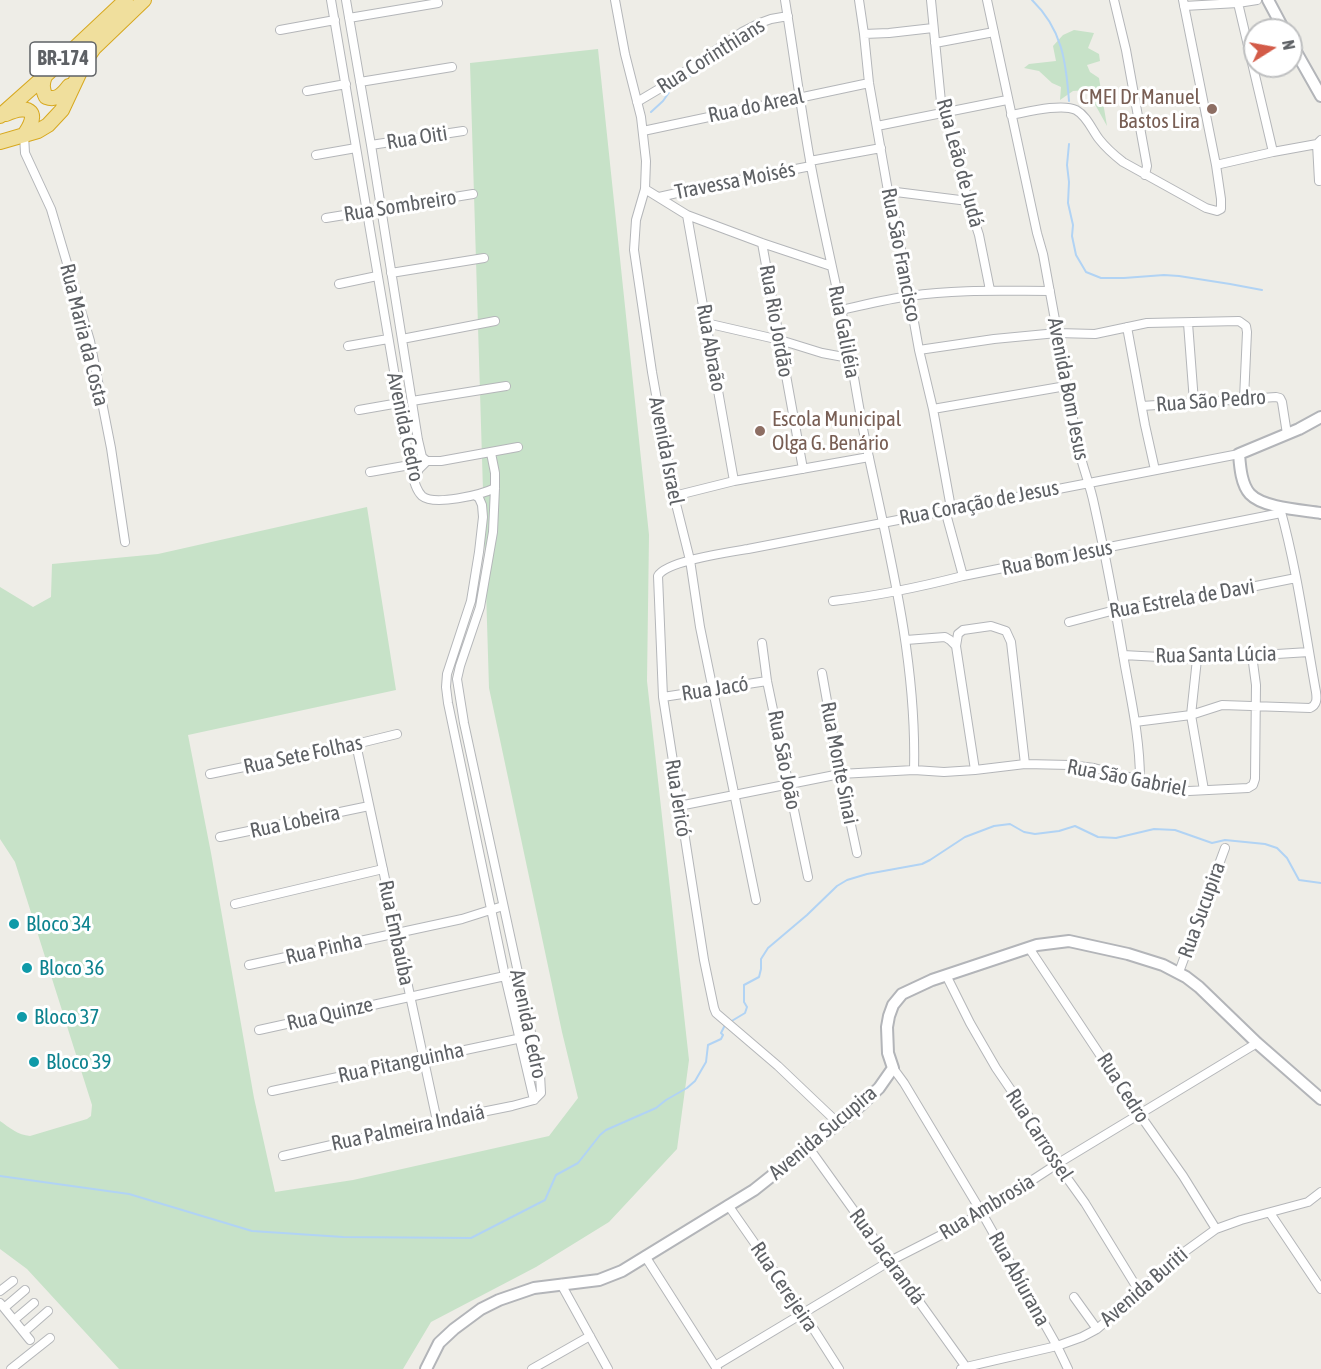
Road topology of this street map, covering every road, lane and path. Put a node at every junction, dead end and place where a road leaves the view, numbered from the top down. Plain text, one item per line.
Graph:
1 (126, 0) edge
2 (144, 0) edge
3 (331, 0) edge
4 (346, 0) edge
5 (615, 0) edge
6 (785, 0) edge
7 (859, 0) edge
8 (931, 0) edge
9 (987, 0) edge
10 (1114, 0) edge
11 (1257, 0) edge
12 (1268, 0) edge
13 (438, 3) dead end
14 (1184, 3) edge
15 (1238, 3) junction
16 (788, 16) junction
17 (349, 18) junction
18 (1278, 18) edge
19 (335, 20) junction
20 (933, 28) junction
21 (280, 30) dead end
22 (994, 32) junction
23 (864, 34) junction
24 (935, 43) junction
25 (1303, 64) edge
26 (83, 67) junction
27 (452, 67) dead end
28 (45, 76) junction
29 (360, 82) junction
30 (869, 83) junction
31 (346, 84) junction
32 (307, 91) dead end
33 (1321, 96) edge
34 (800, 97) junction
35 (1008, 100) junction
36 (637, 102) junction
37 (942, 112) junction
38 (1011, 115) junction
39 (0, 117) edge
40 (877, 126) junction
41 (643, 131) junction
42 (464, 132) dead end
43 (24, 135) junction
44 (0, 142) edge
45 (1319, 142) edge
46 (371, 145) junction
47 (356, 148) junction
48 (881, 148) junction
49 (1273, 152) junction
50 (316, 155) dead end
51 (811, 164) junction
52 (1216, 165) junction
53 (1145, 175) junction
54 (1319, 181) dead end
55 (645, 189) junction
56 (888, 190) junction
57 (473, 194) dead end
58 (659, 197) junction
59 (968, 201) junction
60 (381, 210) junction
61 (366, 212) junction
62 (687, 215) junction
63 (326, 218) dead end
64 (762, 243) junction
65 (484, 258) dead end
66 (831, 266) junction
67 (391, 273) junction
68 (377, 276) junction
69 (339, 284) dead end
70 (990, 290) junction
71 (1050, 291) junction
72 (910, 296) junction
73 (841, 310) junction
74 (495, 321) dead end
75 (706, 323) junction
76 (1188, 323) junction
77 (1127, 327) junction
78 (1058, 333) junction
79 (388, 339) junction
80 (402, 339) junction
81 (780, 340) junction
82 (348, 346) dead end
83 (919, 350) junction
84 (849, 358) junction
85 (506, 386) dead end
86 (1066, 386) junction
87 (1244, 399) junction
88 (412, 401) junction
89 (1194, 402) junction
90 (399, 403) junction
91 (1142, 406) junction
92 (933, 409) junction
93 (359, 410) dead end
94 (1321, 417) edge
95 (1287, 434) junction
96 (518, 447) dead end
97 (490, 453) junction
98 (1239, 454) junction
99 (869, 457) junction
100 (427, 461) junction
101 (410, 465) junction
102 (802, 469) junction
103 (1155, 470) junction
104 (370, 472) dead end
105 (414, 480) junction
106 (734, 481) junction
107 (1087, 482) junction
108 (495, 488) junction
109 (476, 496) junction
110 (674, 496) junction
111 (948, 509) junction
112 (1281, 510) junction
113 (1321, 513) edge
114 (883, 522) junction
115 (125, 542) dead end
116 (1103, 549) junction
117 (690, 560) junction
118 (669, 567) joint
119 (963, 576) junction
120 (1296, 578) junction
121 (897, 591) junction
122 (833, 601) dead end
123 (1115, 610) junction
124 (466, 617) junction
125 (476, 621) junction
126 (1069, 622) dead end
127 (906, 640) junction
128 (762, 643) dead end
129 (956, 646) junction
130 (1309, 652) junction
131 (1123, 655) junction
132 (1252, 655) junction
133 (1197, 659) junction
134 (822, 673) dead end
135 (767, 681) junction
136 (714, 689) junction
137 (663, 698) junction
138 (1256, 706) junction
139 (1191, 715) junction
140 (1135, 722) junction
141 (397, 734) dead end
142 (356, 744) junction
143 (471, 758) junction
144 (460, 760) junction
145 (1025, 764) junction
146 (914, 770) junction
147 (975, 770) junction
148 (210, 774) dead end
149 (840, 774) junction
150 (1140, 780) junction
151 (788, 785) junction
152 (1204, 790) junction
153 (735, 795) junction
154 (369, 806) junction
155 (679, 806) junction
156 (220, 837) dead end
157 (1225, 848) dead end
158 (857, 853) dead end
159 (383, 869) junction
160 (808, 877) dead end
161 (756, 900) dead end
162 (235, 904) dead end
163 (503, 906) junction
164 (492, 909) junction
165 (397, 932) junction
166 (1029, 948) junction
167 (249, 965) dead end
168 (1179, 972) junction
169 (946, 975) junction
170 (505, 976) junction
171 (409, 996) junction
172 (259, 1030) dead end
173 (531, 1036) junction
174 (519, 1039) junction
175 (1257, 1043) junction
176 (423, 1058) junction
177 (893, 1068) junction
178 (272, 1091) dead end
179 (1321, 1099) edge
180 (534, 1100) junction
181 (1140, 1115) junction
182 (437, 1121) junction
183 (839, 1124) junction
184 (809, 1148) junction
185 (283, 1156) dead end
186 (1057, 1164) junction
187 (1321, 1192) edge
188 (728, 1205) junction
189 (982, 1213) junction
190 (1270, 1213) junction
191 (1216, 1229) junction
192 (645, 1256) junction
193 (890, 1261) junction
194 (13, 1281) dead end
195 (561, 1284) junction
196 (25, 1290) dead end
197 (1321, 1290) edge
198 (0, 1291) edge
199 (1139, 1291) junction
200 (1074, 1297) dead end
201 (34, 1303) dead end
202 (2, 1306) edge
203 (48, 1311) dead end
204 (804, 1314) junction
205 (14, 1320) junction
206 (1097, 1329) junction
207 (24, 1332) junction
208 (590, 1336) junction
209 (50, 1338) dead end
210 (30, 1340) dead end
211 (1056, 1346) junction
212 (716, 1368) edge
213 (964, 1368) edge
214 (11, 1369) edge
215 (426, 1369) edge
216 (532, 1369) edge
217 (608, 1369) edge
218 (839, 1369) edge
219 (1068, 1369) edge

1 - 28 highway, BR-174
2 - 26 highway, BR-174
3 - 19 street, Avenida Cedro
4 - 17 street, Avenida Cedro
5 - 36 street, Avenida Israel
6 - 16 street, Rua Galiléia
7 - 23 street, Rua São Francisco
8 - 20 street, Rua Leão de Judá
9 - 22 street, Avenida Bom Jesus
10 - 53 street
11 - 15 street
12 - 18 street
13 - 17 street
14 - 15 street
14 - 52 street
15 - 49 street
16 - 34 street, Rua Galiléia
16 - 36 street, Rua Corinthians
17 - 29 street, Avenida Cedro
19 - 21 street
19 - 31 street, Avenida Cedro
20 - 23 street
20 - 24 street, Rua Leão de Judá
22 - 24 street
22 - 35 street, Avenida Bom Jesus
23 - 30 street, Rua São Francisco
24 - 37 street, Rua Leão de Judá
25 - 33 street
26 - 28 highway
26 - 43 highway, BR-174
27 - 29 street
28 - 39 highway, BR-174
29 - 46 street, Avenida Cedro
30 - 34 street, Rua do Areal
30 - 40 street, Rua São Francisco
31 - 32 street
31 - 47 street, Avenida Cedro
34 - 41 street, Rua do Areal
34 - 51 street, Rua Galiléia
35 - 37 street
35 - 38 street, Avenida Bom Jesus
36 - 41 street, Avenida Israel
37 - 40 street
37 - 59 street, Rua Leão de Judá
38 - 53 street
38 - 71 street, Avenida Bom Jesus
39 - 43 highway
40 - 48 street, Rua São Francisco
41 - 55 street, Avenida Israel
42 - 46 street, Rua Oiti
43 - 44 highway, BR-174
43 - 115 street, Rua Maria da Costa
45 - 49 street
45 - 54 street
46 - 60 street, Avenida Cedro
47 - 50 street, Rua Oiti
47 - 61 street, Avenida Cedro
48 - 51 street, Travessa Moisés
48 - 56 street, Rua São Francisco
49 - 52 street
51 - 58 street, Travessa Moisés
51 - 66 street, Rua Galiléia
52 - 53 street
55 - 58 street
55 - 110 street, Avenida Israel
56 - 59 street
56 - 72 street, Rua São Francisco
57 - 60 street, Rua Sombreiro
58 - 62 street
59 - 70 street, Rua Leão de Judá
60 - 61 street, Rua Sombreiro
60 - 67 street, Avenida Cedro
61 - 63 street, Rua Sombreiro
61 - 68 street, Avenida Cedro
62 - 64 street
62 - 75 street, Rua Abraão
64 - 66 street
64 - 81 street, Rua Rio Jordão
65 - 67 street
66 - 73 street, Rua Galiléia
67 - 80 street, Avenida Cedro
68 - 69 street
68 - 79 street, Avenida Cedro
70 - 71 street
70 - 72 street
71 - 78 street, Avenida Bom Jesus
72 - 73 street
72 - 83 street, Rua São Francisco
73 - 84 street, Rua Galiléia
74 - 80 street
75 - 81 street
75 - 106 street, Rua Abraão
76 - 77 street
76 - 87 street
76 - 89 street
77 - 78 street
77 - 91 street
78 - 83 street
78 - 86 street, Avenida Bom Jesus
79 - 82 street
79 - 90 street, Avenida Cedro
80 - 88 street, Avenida Cedro
81 - 84 street
81 - 102 street, Rua Rio Jordão
83 - 92 street, Rua São Francisco
84 - 99 street, Rua Galiléia
85 - 88 street
86 - 92 street
86 - 107 street, Avenida Bom Jesus
87 - 89 street, Rua São Pedro
87 - 95 street, Rua São Pedro
88 - 100 street, Avenida Cedro
89 - 91 street, Rua São Pedro
90 - 93 street
90 - 101 street, Avenida Cedro
91 - 103 street
92 - 111 street, Rua São Francisco
94 - 95 street, Rua Coração de Jesus
95 - 98 street, Rua Coração de Jesus
96 - 97 street
97 - 100 street, Avenida Cedro
97 - 108 street, Avenida Cedro
98 - 103 street, Rua Coração de Jesus
98 - 112 street
99 - 102 street
99 - 114 street, Rua Galiléia
100 - 105 street
101 - 104 street
101 - 105 street, Avenida Cedro
102 - 106 street
103 - 107 street, Rua Coração de Jesus
105 - 109 street, Avenida Cedro
106 - 110 street
107 - 111 street, Rua Coração de Jesus
107 - 116 street, Avenida Bom Jesus
108 - 109 street
108 - 125 street, Avenida Cedro
109 - 124 street, Avenida Cedro
110 - 117 street, Avenida Israel
111 - 114 street, Rua Coração de Jesus
111 - 119 street, Rua São Francisco
112 - 113 street
112 - 116 street, Rua Bom Jesus
112 - 120 street
114 - 117 street, Rua Coração de Jesus
114 - 121 street, Rua Galiléia
116 - 119 street, Rua Bom Jesus
116 - 123 street, Avenida Bom Jesus
117 - 118 street, Rua Coração de Jesus
117 - 136 street, Avenida Israel
118 - 137 street, Rua Jericó
119 - 121 street, Rua Bom Jesus
120 - 123 street, Rua Estrela de Davi
120 - 130 street
121 - 122 street, Rua Bom Jesus
121 - 127 street, Rua Galiléia
123 - 126 street, Rua Estrela de Davi
123 - 131 street, Avenida Bom Jesus
124 - 125 street
124 - 144 street, Avenida Cedro
125 - 143 street, Avenida Cedro
127 - 129 street
127 - 146 street, Rua Galiléia
128 - 135 street, Rua São João
129 - 145 street
129 - 147 street
130 - 132 street, Rua Santa Lúcia
130 - 138 street
131 - 133 street, Rua Santa Lúcia
131 - 140 street, Avenida Bom Jesus
132 - 133 street, Rua Santa Lúcia
132 - 138 street
133 - 139 street
134 - 149 street, Rua Monte Sinai
135 - 136 street, Rua Jacó
135 - 151 street, Rua São João
136 - 137 street, Rua Jacó
136 - 153 street, Avenida Israel
137 - 155 street, Rua Jericó
138 - 139 street
138 - 152 street, Rua São Gabriel
139 - 140 street
139 - 152 street
140 - 150 street, Avenida Bom Jesus
141 - 142 street, Rua Sete Folhas
142 - 148 street, Rua Sete Folhas
142 - 154 street, Rua Embaúba
143 - 144 street
143 - 163 street, Avenida Cedro
144 - 164 street, Avenida Cedro
145 - 147 street, Rua São Gabriel
145 - 150 street, Rua São Gabriel
146 - 147 street, Rua São Gabriel
146 - 149 street, Rua São Gabriel
149 - 151 street, Rua São Gabriel
149 - 158 street, Rua Monte Sinai
150 - 152 street, Rua São Gabriel
151 - 153 street, Rua São Gabriel
151 - 160 street, Rua São João
153 - 155 street, Rua São Gabriel
153 - 161 street, Avenida Israel
154 - 156 street, Rua Lobeira
154 - 159 street, Rua Embaúba
155 - 183 street, Rua Jericó
157 - 168 street, Rua Sucupira
159 - 162 street
159 - 165 street, Rua Embaúba
163 - 164 street, Rua Pinha
163 - 173 street, Avenida Cedro
164 - 165 street, Rua Pinha
164 - 170 street, Avenida Cedro
165 - 167 street, Rua Pinha
165 - 171 street, Rua Embaúba
166 - 168 street, Avenida Sucupira
166 - 169 street, Avenida Sucupira
166 - 181 street, Rua Cedro
168 - 175 street, Avenida Sucupira
169 - 177 street, Avenida Sucupira
169 - 186 street, Rua Carrossel
170 - 171 street, Rua Quinze
170 - 174 street, Avenida Cedro
171 - 172 street, Rua Quinze
171 - 176 street, Rua Embaúba
173 - 174 street, Rua Pitanguinha
173 - 180 street, Avenida Cedro
174 - 176 street, Rua Pitanguinha
174 - 180 street, Avenida Cedro
175 - 179 street, Avenida Sucupira
175 - 181 street, Rua Ambrosia
176 - 178 street, Rua Pitanguinha
176 - 182 street, Rua Embaúba
177 - 183 street, Avenida Sucupira
177 - 189 street, Rua Abíurana
180 - 182 street, Rua Palmeira Indaiá
181 - 186 street, Rua Ambrosia
181 - 191 street, Rua Cedro
182 - 185 street, Rua Palmeira Indaiá
183 - 184 street, Avenida Sucupira
184 - 188 street, Avenida Sucupira
184 - 193 street, Rua Jacarandá
186 - 189 street, Rua Ambrosia
186 - 199 street, Rua Carrossel
187 - 190 street, Avenida Buriti
188 - 192 street, Avenida Sucupira
188 - 204 street, Rua Cerejeira
189 - 193 street, Rua Ambrosia
189 - 211 street, Rua Abíurana
190 - 191 street, Avenida Buriti
190 - 197 street
191 - 199 street, Avenida Buriti
192 - 195 street, Avenida Sucupira
192 - 212 street
193 - 204 street, Rua Ambrosia
193 - 213 street, Rua Jacarandá
194 - 198 street
195 - 208 street
195 - 215 street, Avenida Sucupira
196 - 202 street
199 - 206 street, Avenida Buriti
200 - 206 street
201 - 205 street
202 - 205 street
203 - 207 street
204 - 212 street, Rua Ambrosia
204 - 218 street, Rua Cerejeira
205 - 207 street
206 - 211 street, Avenida Buriti
207 - 210 street
208 - 216 street
208 - 217 street
209 - 214 street
211 - 213 street, Avenida Buriti
211 - 219 street, Rua Abíurana

